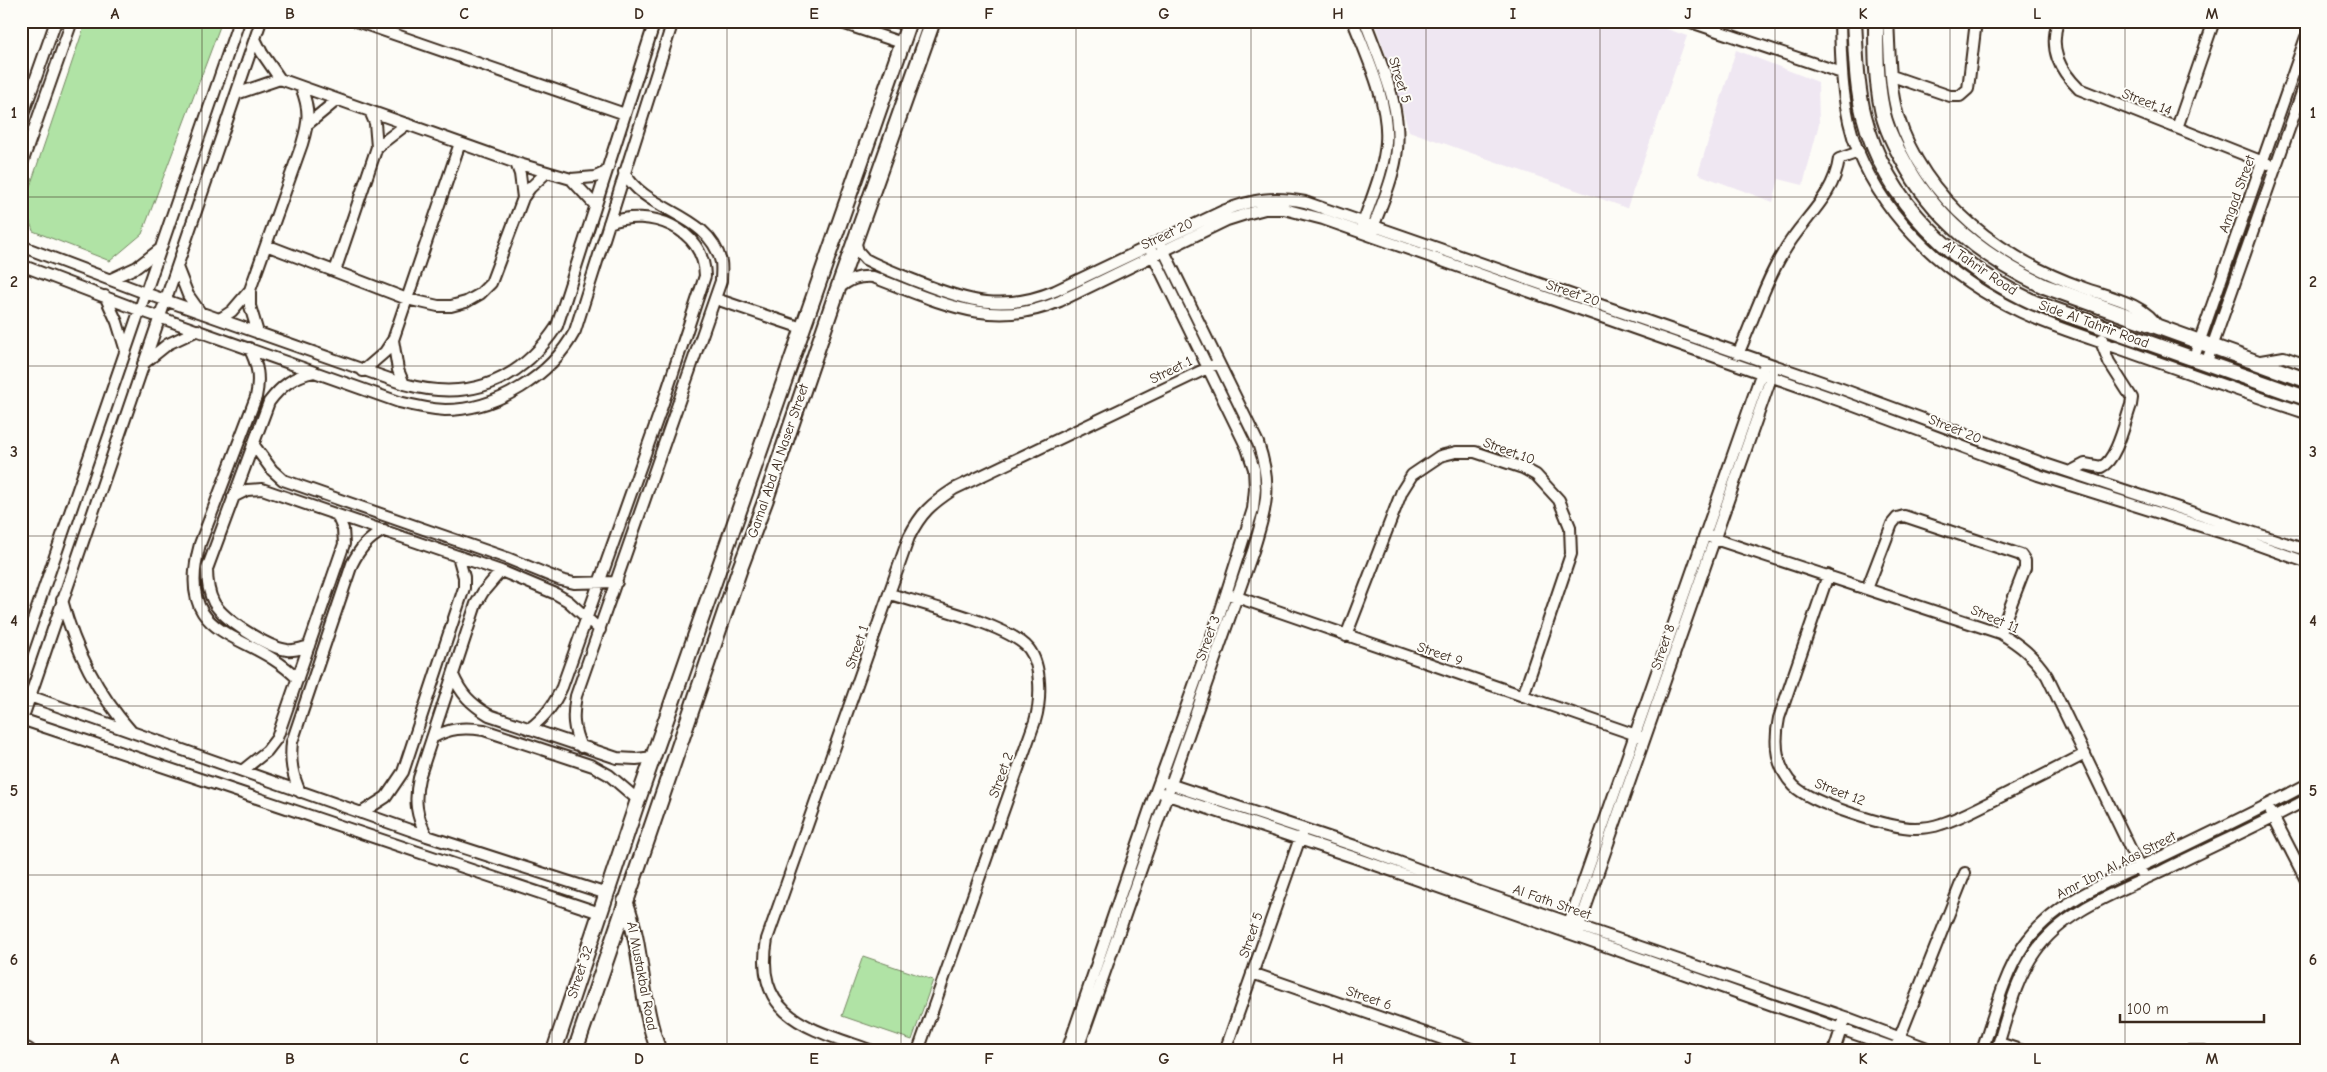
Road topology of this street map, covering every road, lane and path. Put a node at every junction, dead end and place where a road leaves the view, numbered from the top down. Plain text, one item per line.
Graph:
1 (56, 21) edge
2 (72, 21) edge
3 (239, 21) edge
4 (261, 21) edge
5 (356, 21) edge
6 (656, 21) edge
7 (673, 21) edge
8 (836, 21) edge
9 (894, 21) edge
10 (933, 21) edge
11 (1353, 21) edge
12 (1366, 21) edge
13 (1688, 21) edge
14 (1840, 21) edge
15 (1854, 21) edge
16 (1876, 21) edge
17 (1888, 21) edge
18 (1976, 21) edge
19 (2058, 21) edge
20 (2214, 21) edge
21 (909, 23) edge
22 (2306, 37) edge
23 (255, 39) junction
24 (902, 43) junction
25 (2303, 57) edge
26 (1842, 73) junction
27 (1892, 76) junction
28 (280, 79) junction
29 (2306, 81) edge
30 (301, 87) junction
31 (236, 94) junction
32 (337, 100) junction
33 (370, 111) junction
34 (624, 114) junction
35 (21, 120) edge
36 (309, 123) junction
37 (407, 124) junction
38 (2177, 128) junction
39 (460, 143) junction
40 (377, 146) junction
41 (1859, 152) junction
42 (2264, 162) junction
43 (516, 163) junction
44 (21, 166) edge
45 (2276, 167) junction
46 (547, 172) junction
47 (606, 172) junction
48 (624, 172) junction
49 (571, 179) junction
50 (523, 198) junction
51 (595, 205) junction
52 (672, 212) junction
53 (1364, 221) junction
54 (609, 223) junction
55 (665, 223) junction
56 (1374, 225) junction
57 (1360, 232) junction
58 (1370, 236) junction
59 (855, 240) junction
60 (22, 245) edge
61 (266, 245) junction
62 (1162, 246) junction
63 (160, 250) junction
64 (1151, 251) junction
65 (21, 265) edge
66 (177, 267) junction
67 (335, 271) junction
68 (111, 279) junction
69 (250, 290) junction
70 (837, 290) junction
71 (145, 293) junction
72 (105, 296) junction
73 (407, 299) junction
74 (165, 300) junction
75 (716, 300) junction
76 (139, 310) junction
77 (201, 313) junction
78 (159, 316) junction
79 (220, 319) junction
80 (802, 328) junction
81 (2159, 328) junction
82 (198, 330) junction
83 (258, 333) junction
84 (2103, 335) junction
85 (392, 340) junction
86 (2206, 344) junction
87 (249, 348) junction
88 (125, 349) junction
89 (1738, 354) junction
90 (2200, 362) junction
91 (2255, 362) junction
92 (1218, 363) junction
93 (142, 364) junction
94 (1770, 365) junction
95 (2306, 365) edge
96 (1208, 368) junction
97 (363, 370) junction
98 (314, 372) junction
99 (1766, 376) junction
100 (2306, 380) edge
101 (404, 384) junction
102 (256, 397) junction
103 (2306, 398) edge
104 (269, 402) junction
105 (2306, 413) edge
106 (253, 444) junction
107 (2070, 472) junction
108 (751, 476) junction
109 (283, 480) junction
110 (771, 484) junction
111 (277, 493) junction
112 (233, 497) junction
113 (337, 515) junction
114 (738, 516) junction
115 (758, 521) junction
116 (384, 530) junction
117 (1710, 538) junction
118 (2306, 550) edge
119 (458, 556) junction
120 (340, 558) junction
121 (2306, 562) edge
122 (352, 564) junction
123 (501, 571) junction
124 (1828, 576) junction
125 (561, 580) junction
126 (599, 582) junction
127 (617, 582) junction
128 (1867, 589) junction
129 (556, 594) junction
130 (890, 594) junction
131 (1232, 596) junction
132 (460, 599) junction
133 (62, 600) junction
134 (476, 604) junction
135 (586, 618) junction
136 (600, 630) junction
137 (2000, 633) junction
138 (1346, 636) junction
139 (267, 642) junction
140 (309, 646) junction
141 (260, 653) junction
142 (21, 655) edge
143 (452, 675) junction
144 (298, 679) junction
145 (25, 695) edge
146 (1522, 696) junction
147 (489, 715) junction
148 (22, 720) edge
149 (529, 729) junction
150 (484, 730) junction
151 (132, 732) junction
152 (1641, 737) junction
153 (277, 738) junction
154 (432, 738) junction
155 (292, 742) junction
156 (585, 748) junction
157 (2085, 754) junction
158 (654, 757) junction
159 (584, 763) junction
160 (242, 771) junction
161 (403, 772) junction
162 (419, 778) junction
163 (2306, 785) edge
164 (1158, 786) junction
165 (1169, 789) junction
166 (300, 792) junction
167 (638, 800) junction
168 (2306, 800) edge
169 (2268, 805) junction
170 (361, 813) junction
171 (2274, 817) junction
172 (1303, 829) junction
173 (427, 836) junction
174 (1299, 839) junction
175 (2139, 868) junction
176 (1965, 873) dead end
177 (2145, 879) junction
178 (2306, 880) edge
179 (607, 894) junction
180 (625, 901) junction
181 (600, 913) junction
182 (1572, 928) junction
183 (1252, 973) junction
184 (1845, 1017) junction
185 (1842, 1028) junction
186 (1899, 1045) edge
187 (1997, 1047) edge
188 (21, 1048) edge
189 (28, 1051) edge
190 (554, 1051) edge
191 (575, 1051) edge
192 (660, 1051) edge
193 (873, 1051) edge
194 (918, 1051) edge
195 (1066, 1051) edge
196 (1077, 1051) edge
197 (1225, 1051) edge
198 (1476, 1051) edge
199 (1834, 1051) edge
200 (1935, 1051) edge
201 (1982, 1051) edge
202 (2024, 1051) edge
203 (2184, 1051) edge
204 (2204, 1051) edge

1 - 35 street
2 - 44 street
3 - 63 street
4 - 23 street
5 - 34 street
6 - 34 street
7 - 48 street
8 - 24 street
9 - 21 street
10 - 59 main road, Gamal Abd Al Naser Street
11 - 53 street, Street 5
12 - 56 street, Street 5
13 - 26 street
14 - 26 street, Side Al Tahrir Road
15 - 84 main road, Al Tahrir Road
16 - 81 main road, Al Tahrir Road
17 - 27 street, Side Al Tahrir Road
18 - 27 street
19 - 38 street, Street 14
20 - 38 street
21 - 24 main road, Gamal Abd Al Naser Street
22 - 25 street, Amgad Street
23 - 28 street
23 - 31 street
24 - 80 main road, Gamal Abd Al Naser Street
25 - 42 street, Amgad Street
26 - 41 street, Side Al Tahrir Road
27 - 81 street, Side Al Tahrir Road
28 - 30 street
28 - 31 street
29 - 45 street, Amgad Street
30 - 32 street
30 - 36 street
31 - 66 street
32 - 33 street
32 - 36 street
33 - 37 street
33 - 40 street
34 - 47 street
36 - 61 street
37 - 39 street
37 - 40 street
38 - 42 street, Street 14
39 - 43 street
39 - 73 street
40 - 67 street
41 - 84 street, Side Al Tahrir Road
41 - 89 street
42 - 45 street, Street 14
42 - 86 street, Amgad Street
43 - 46 street
43 - 50 street
45 - 86 street, Amgad Street
46 - 49 street
46 - 50 street
47 - 49 street
47 - 51 street
48 - 52 street
48 - 54 street
49 - 51 street
50 - 73 street
51 - 101 street
52 - 55 street
52 - 75 street
53 - 56 street, Street 20
53 - 57 street, Street 5
53 - 62 street, Street 20
54 - 55 street
54 - 98 street
55 - 126 street
56 - 58 street, Street 5
56 - 89 street, Street 20
57 - 58 street, Street 20
57 - 62 street, Street 20
58 - 99 street, Street 20
59 - 64 street, Street 20
59 - 70 main road, Gamal Abd Al Naser Street
60 - 68 street
61 - 67 street
61 - 69 street
62 - 64 street, Street 20
62 - 92 street, Street 3
63 - 68 street
63 - 71 street
64 - 70 street, Street 20
64 - 96 street, Street 3
65 - 72 street
66 - 74 street
66 - 77 street
67 - 73 street
68 - 71 street
69 - 79 street
69 - 83 street
70 - 110 main road, Gamal Abd Al Naser Street
71 - 74 street
71 - 76 street
72 - 76 street
72 - 88 street
73 - 85 street
74 - 77 street
74 - 78 street
75 - 80 street
75 - 127 street
76 - 78 street
76 - 88 street
77 - 79 street
78 - 82 street
78 - 93 street
79 - 83 street
80 - 108 main road, Gamal Abd Al Naser Street
81 - 86 main road, Al Tahrir Road
82 - 87 street
82 - 93 street
83 - 97 street
84 - 90 main road, Al Tahrir Road
84 - 105 street, Side Al Tahrir Road
84 - 107 street
85 - 97 street
85 - 101 street
86 - 90 street, Amgad Street
86 - 91 main road, Al Tahrir Road
87 - 98 street
87 - 102 street
88 - 142 street
89 - 94 street, Street 20
90 - 103 main road, Al Tahrir Road
91 - 95 street
91 - 100 main road, Al Tahrir Road
92 - 96 street, Street 1
92 - 131 street, Street 3
93 - 133 street
94 - 99 street, Street 8
94 - 107 street, Street 20
96 - 130 street, Street 1
96 - 131 street, Street 3
97 - 101 street
98 - 104 street
99 - 117 street, Street 8
99 - 121 street, Street 20
102 - 104 street
102 - 141 street
104 - 106 street
106 - 109 street
106 - 112 street
107 - 118 street, Street 20
108 - 110 main road
108 - 114 main road, Gamal Abd Al Naser Street
109 - 111 street
109 - 125 street
110 - 115 main road, Gamal Abd Al Naser Street
111 - 112 street
111 - 113 street
112 - 139 street
113 - 116 street
113 - 120 street
114 - 115 main road
114 - 158 main road, Gamal Abd Al Naser Street
115 - 180 main road, Gamal Abd Al Naser Street
116 - 119 street
116 - 122 street
117 - 124 street, Street 11
117 - 152 street, Street 8
119 - 123 street
119 - 132 street
120 - 122 street
120 - 140 street
122 - 155 street
123 - 129 street
123 - 134 street
124 - 128 street, Street 11
124 - 157 street, Street 12
125 - 126 street
125 - 129 street
126 - 127 street
126 - 135 street
127 - 136 street
128 - 137 street, Street 11
128 - 137 street
129 - 135 street
130 - 193 street, Street 1
130 - 194 street, Street 2
131 - 138 street, Street 9
131 - 164 street, Street 3
131 - 165 street, Street 3
132 - 134 street
132 - 161 street
133 - 145 street
133 - 151 street
134 - 143 street
135 - 136 street
135 - 149 street
136 - 156 street
137 - 157 street, Street 11
138 - 146 street, Street 9
138 - 146 street, Street 10
139 - 140 street
139 - 141 street
140 - 144 street
141 - 144 street
143 - 147 street
143 - 154 street
144 - 153 street
145 - 148 street
145 - 151 street
146 - 152 street, Street 9
147 - 149 street
147 - 150 street
148 - 181 street
149 - 156 street
150 - 154 street
150 - 159 street
151 - 160 street
152 - 182 street, Street 8
153 - 155 street
153 - 160 street
154 - 162 street
155 - 166 street
156 - 158 street
156 - 159 street
157 - 175 street, Street 11
158 - 167 main road, Gamal Abd Al Naser Street
159 - 167 street
160 - 166 street
161 - 162 street
161 - 170 street
162 - 173 street
163 - 169 street, Amr Ibn Al Aas Street
164 - 165 street, Al Fath Street
164 - 195 street, Street 3
165 - 172 street, Al Fath Street
165 - 174 street, Al Fath Street
165 - 196 street, Street 3
166 - 170 street
167 - 179 main road, Gamal Abd Al Naser Street
168 - 171 street, Amr Ibn Al Aas Street
169 - 171 street
169 - 175 street, Amr Ibn Al Aas Street
170 - 173 street
171 - 177 street, Amr Ibn Al Aas Street
171 - 178 street
172 - 174 street, Street 5
172 - 182 street, Al Fath Street
173 - 179 street
174 - 182 street, Al Fath Street
174 - 183 street, Street 5
175 - 177 street, Street 11
175 - 201 street, Amr Ibn Al Aas Street
176 - 186 street
177 - 187 street, Amr Ibn Al Aas Street
179 - 181 main road, Street 32
180 - 191 main road, Street 32
180 - 192 main road, Al Mustakbal Road
181 - 190 main road, Street 32
182 - 184 street, Al Fath Street
182 - 185 street, Al Fath Street
183 - 197 street, Street 5
183 - 198 street, Street 6
184 - 185 street
184 - 186 street, Al Fath Street
185 - 186 street, Al Fath Street
185 - 199 street
186 - 200 street, Al Fath Street
187 - 202 street
188 - 189 main road
203 - 204 street

